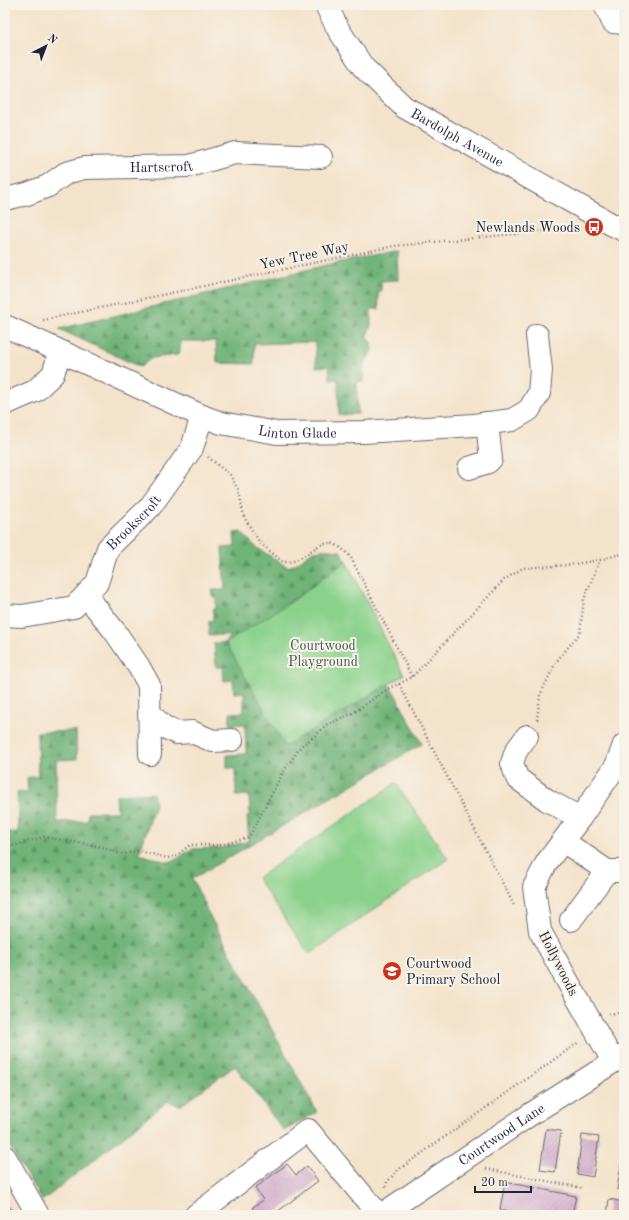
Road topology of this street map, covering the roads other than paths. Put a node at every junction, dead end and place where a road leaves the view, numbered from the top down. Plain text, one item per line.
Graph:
1 (326, 5) edge
2 (605, 5) edge
3 (624, 23) edge
4 (321, 157) dead end
5 (5, 198) edge
6 (624, 230) edge
7 (5, 326) edge
8 (537, 335) dead end
9 (60, 352) junction
10 (5, 404) edge
11 (202, 416) junction
12 (487, 423) junction
13 (469, 468) dead end
14 (86, 595) junction
15 (5, 615) edge
16 (149, 713) junction
17 (527, 736) road end
18 (232, 740) dead end
19 (624, 745) edge
20 (150, 754) dead end
21 (580, 818) junction
22 (563, 841) junction
23 (616, 871) edge
24 (571, 920) dead end
25 (618, 1058) edge
26 (5, 1156) edge
27 (38, 1215) edge
28 (196, 1215) edge
29 (380, 1215) edge

1 - 6 street, Bardolph Avenue
2 - 3 street
4 - 5 street, Hartscroft
7 - 9 street, Linton Glade
8 - 12 street, Linton Glade
9 - 10 street
9 - 11 street, Linton Glade
11 - 12 street, Linton Glade
11 - 14 street, Brookscroft
12 - 13 street
14 - 15 street, Brookscroft
14 - 16 street
16 - 18 street
16 - 20 street
17 - 21 street
19 - 21 street, Hollywoods
21 - 22 street, Hollywoods
22 - 23 street
22 - 25 street, Hollywoods
23 - 24 street
25 - 29 street, Courtwood Lane
26 - 27 street
28 - 29 street

